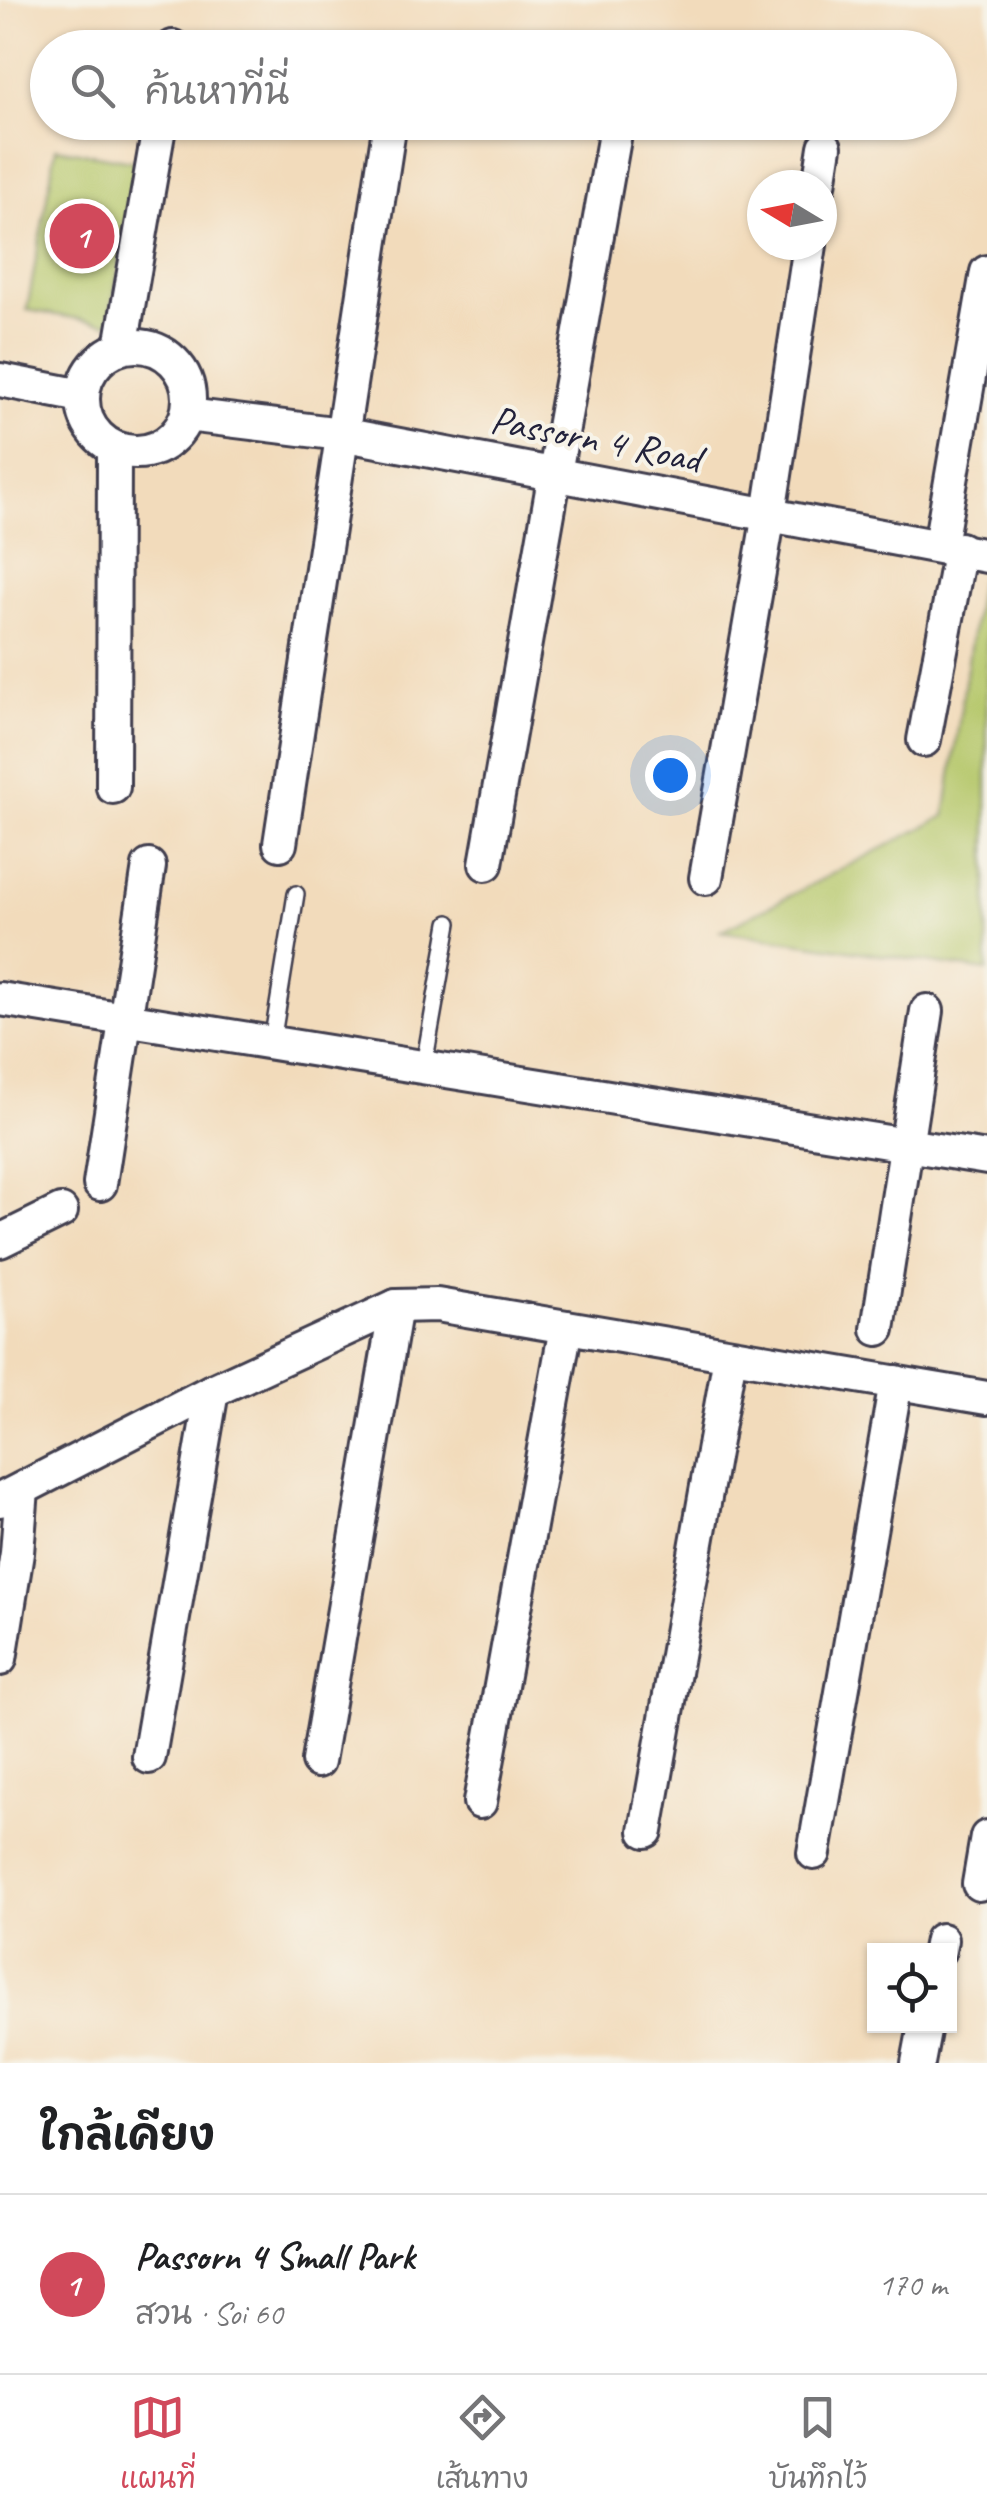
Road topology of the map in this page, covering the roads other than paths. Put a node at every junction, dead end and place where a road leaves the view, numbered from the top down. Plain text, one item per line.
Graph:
1 (157, 140) edge
2 (387, 140) edge
3 (613, 140) edge
4 (824, 148) dead end
5 (821, 170) edge
6 (808, 260) edge
7 (987, 272) edge
8 (121, 348) junction
9 (0, 380) edge
10 (82, 396) junction
11 (187, 415) junction
12 (341, 434) junction
13 (114, 448) junction
14 (554, 473) junction
15 (769, 514) junction
16 (962, 550) edge
17 (924, 740) dead end
18 (114, 788) dead end
19 (280, 844) dead end
20 (486, 864) dead end
21 (149, 866) dead end
22 (706, 878) dead end
23 (296, 894) dead end
24 (449, 923) dead end
25 (0, 999) edge
26 (926, 1011) dead end
27 (126, 1018) junction
28 (272, 1042) junction
29 (424, 1065) junction
30 (907, 1144) junction
31 (987, 1158) edge
32 (100, 1184) dead end
33 (61, 1211) dead end
34 (0, 1241) edge
35 (396, 1306) junction
36 (566, 1327) junction
37 (878, 1329) dead end
38 (730, 1356) junction
39 (896, 1382) junction
40 (212, 1390) junction
41 (987, 1398) edge
42 (8, 1492) edge
43 (0, 1659) edge
44 (149, 1757) dead end
45 (318, 1761) dead end
46 (480, 1802) dead end
47 (646, 1831) dead end
48 (987, 1837) edge
49 (814, 1852) dead end
50 (979, 1884) dead end
51 (924, 2033) edge
52 (918, 2063) edge

1 - 8 street
2 - 12 street
3 - 14 street
4 - 5 street
6 - 15 street
7 - 16 street
8 - 10 street
8 - 11 street
9 - 10 street
10 - 13 street
11 - 12 street, Passorn 4 Road
11 - 13 street
12 - 14 street, Passorn 4 Road
12 - 19 street
13 - 18 street
14 - 15 street, Passorn 4 Road
14 - 20 street
15 - 16 street, Passorn 4 Road
15 - 22 street
16 - 17 street
21 - 27 street
23 - 28 lane
24 - 29 lane
25 - 27 street
26 - 30 street
27 - 28 street
27 - 32 street
28 - 29 street
29 - 30 street
30 - 31 street
30 - 37 street
33 - 34 street
35 - 36 street
35 - 40 street
35 - 45 street
36 - 38 street
36 - 46 street
38 - 39 street
38 - 47 street
39 - 41 street
39 - 49 street
40 - 42 street
40 - 44 street
42 - 43 street
48 - 50 street
51 - 52 street

